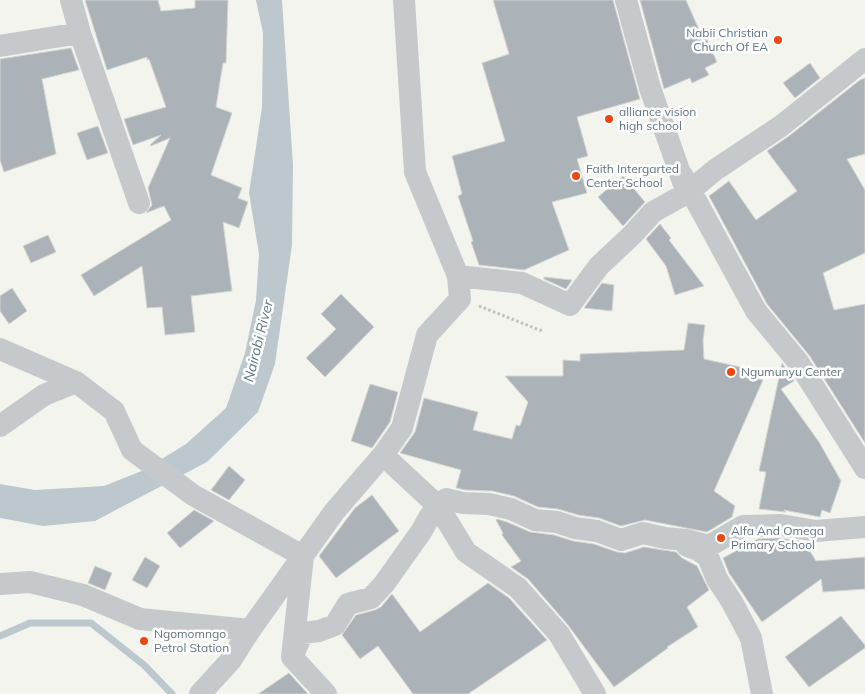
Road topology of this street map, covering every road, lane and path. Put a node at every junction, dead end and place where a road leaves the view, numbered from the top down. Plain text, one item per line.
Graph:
1 (71, 0) edge
2 (404, 0) edge
3 (626, 0) edge
4 (80, 33) junction
5 (0, 46) edge
6 (865, 59) edge
7 (687, 193) junction
8 (139, 203) dead end
9 (458, 276) junction
10 (460, 299) junction
11 (542, 331) dead end
12 (0, 348) edge
13 (76, 382) junction
14 (0, 426) edge
15 (383, 455) junction
16 (865, 468) edge
17 (438, 506) junction
18 (865, 527) edge
19 (665, 538) junction
20 (303, 556) junction
21 (0, 584) edge
22 (250, 630) junction
23 (292, 657) junction
24 (200, 694) edge
25 (326, 694) edge
26 (595, 694) edge
27 (762, 694) edge

1 - 4 street
2 - 9 street
3 - 7 street
4 - 5 street
4 - 8 street
6 - 7 street
7 - 9 street
7 - 16 street
9 - 10 street
10 - 11 path
10 - 15 street
12 - 13 street
13 - 14 street
13 - 20 street
15 - 17 street
15 - 20 street
17 - 19 street
17 - 23 street
17 - 26 street
18 - 19 street
19 - 27 street
20 - 22 street
20 - 23 street
21 - 22 street
22 - 24 street
23 - 25 street

